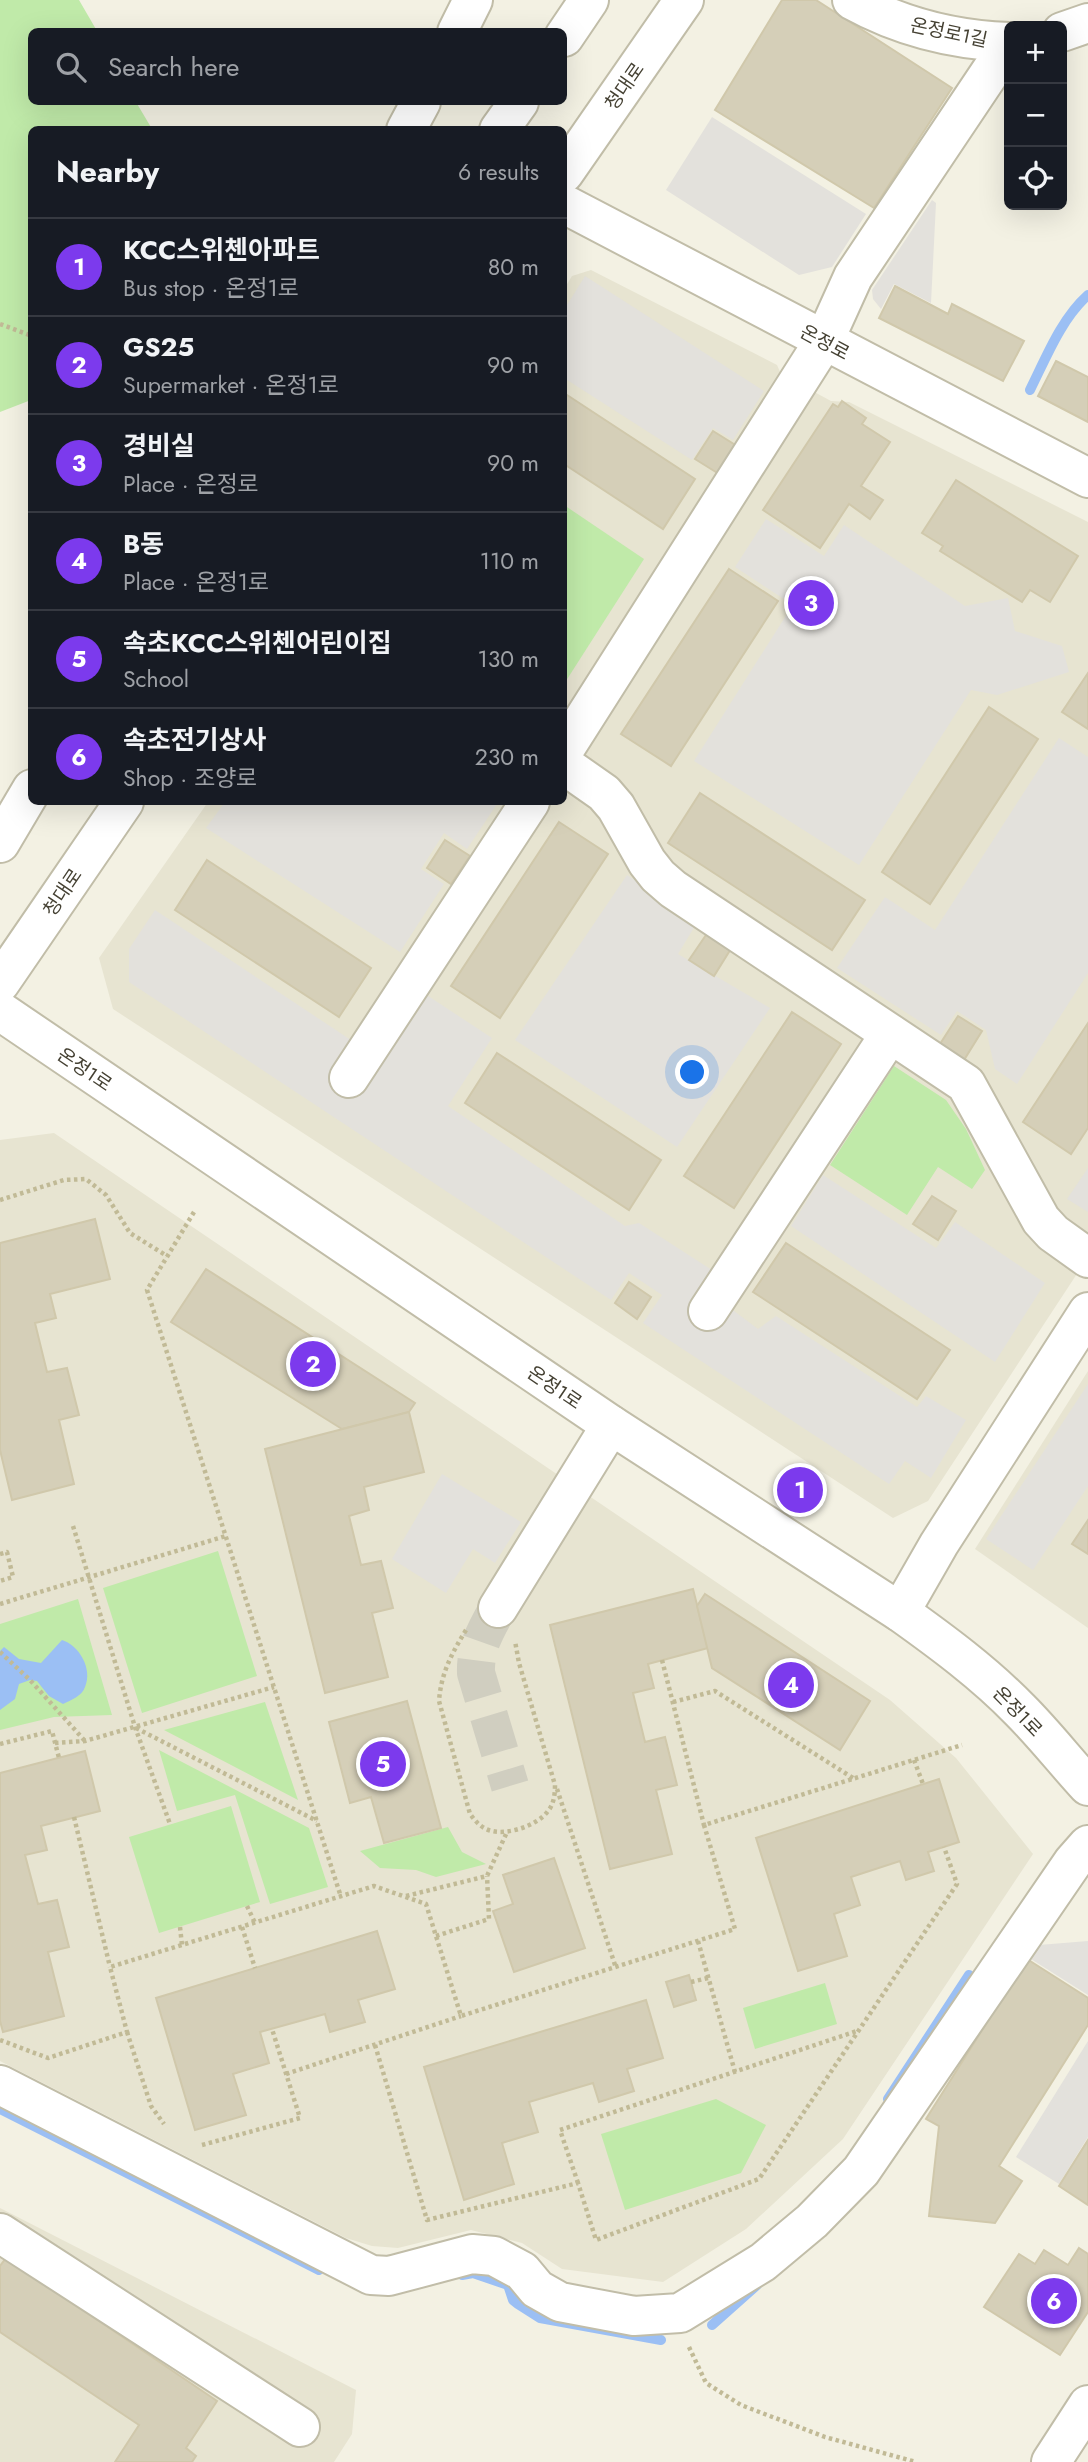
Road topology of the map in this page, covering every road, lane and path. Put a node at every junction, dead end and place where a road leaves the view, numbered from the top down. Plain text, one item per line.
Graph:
1 (473, 0) edge
2 (589, 0) edge
3 (684, 0) edge
4 (852, 0) edge
5 (1088, 23) edge
6 (459, 28) edge
7 (1067, 30) edge
8 (567, 33) edge
9 (1004, 43) edge
10 (1004, 50) edge
11 (419, 105) edge
12 (517, 105) edge
13 (408, 126) edge
14 (502, 126) edge
15 (567, 169) edge
16 (567, 206) edge
17 (0, 324) edge
18 (28, 334) edge
19 (824, 341) junction
20 (1088, 478) edge
21 (567, 745) edge
22 (567, 767) edge
23 (28, 796) edge
24 (28, 803) edge
25 (122, 805) edge
26 (528, 805) edge
27 (0, 843) edge
28 (0, 983) edge
29 (0, 1012) edge
30 (890, 1034) junction
31 (349, 1078) dead end
32 (0, 1200) edge
33 (194, 1212) dead end
34 (167, 1256) junction
35 (1088, 1258) edge
36 (708, 1311) dead end
37 (1088, 1312) edge
38 (611, 1425) junction
39 (73, 1525) dead end
40 (226, 1536) junction
41 (0, 1554) edge
42 (89, 1577) junction
43 (0, 1581) edge
44 (0, 1604) edge
45 (900, 1612) junction
46 (494, 1624) junction
47 (0, 1652) edge
48 (662, 1660) dead end
49 (275, 1687) junction
50 (673, 1702) junction
51 (135, 1727) junction
52 (85, 1741) junction
53 (55, 1743) junction
54 (0, 1744) edge
55 (962, 1745) dead end
56 (59, 1758) dead end
57 (914, 1760) junction
58 (853, 1779) junction
59 (923, 1784) dead end
60 (555, 1785) junction
61 (1088, 1786) edge
62 (74, 1817) dead end
63 (317, 1821) junction
64 (170, 1824) dead end
65 (704, 1825) junction
66 (507, 1832) junction
67 (1088, 1845) edge
68 (944, 1847) dead end
69 (487, 1875) junction
70 (405, 1896) junction
71 (341, 1897) junction
72 (247, 1906) dead end
73 (255, 1923) junction
74 (180, 1927) dead end
75 (242, 1927) junction
76 (436, 1936) junction
77 (698, 1941) junction
78 (182, 1945) junction
79 (110, 1967) junction
80 (255, 1968) dead end
81 (616, 1968) junction
82 (708, 1978) junction
83 (691, 1982) dead end
84 (461, 2016) junction
85 (272, 2029) dead end
86 (858, 2031) junction
87 (127, 2032) junction
88 (0, 2040) edge
89 (375, 2045) junction
90 (735, 2072) junction
91 (286, 2074) junction
92 (0, 2085) edge
93 (174, 2131) dead end
94 (193, 2141) dead end
95 (578, 2183) junction
96 (0, 2233) edge
97 (680, 2313) junction
98 (1088, 2405) edge
99 (300, 2427) dead end
100 (916, 2462) edge
101 (1051, 2462) edge

1 - 6 street
2 - 8 street
3 - 15 street, 청대로
4 - 9 street, 온정로1길
5 - 7 street
10 - 19 street
11 - 13 street
12 - 14 street
16 - 19 street, 온정로
17 - 18 path
19 - 20 street, 온정로
19 - 21 street
22 - 30 street
23 - 27 street
24 - 27 street
25 - 28 street, 청대로
26 - 31 street
29 - 38 street, 온정1로
30 - 35 street
30 - 36 street
32 - 34 path
33 - 34 path
34 - 40 path
37 - 45 street
38 - 45 street, 온정1로
38 - 46 street
39 - 42 path
40 - 42 path
40 - 49 path
41 - 43 path
42 - 44 path
42 - 51 path
45 - 61 street, 온정1로
46 - 60 path
46 - 66 path
47 - 52 path
48 - 50 path
49 - 51 path
49 - 63 path
50 - 58 path
50 - 65 path
51 - 52 path
51 - 63 path
51 - 64 path
52 - 53 path
53 - 54 path
53 - 56 path
55 - 57 path
57 - 58 path
57 - 59 path
58 - 65 path
60 - 66 path
60 - 81 path
62 - 79 path
63 - 71 path
65 - 77 path
66 - 69 path
67 - 97 street
68 - 86 path
69 - 70 path
69 - 76 path
70 - 71 path
70 - 76 path
71 - 73 path
72 - 73 path
73 - 75 path
74 - 78 path
75 - 78 path
75 - 80 path
76 - 84 path
77 - 81 path
77 - 82 path
78 - 79 path
79 - 87 path
81 - 84 path
82 - 83 path
82 - 90 path
84 - 89 path
85 - 91 path
86 - 90 path
86 - 95 path
87 - 88 path
87 - 93 path
89 - 91 path
89 - 95 path
90 - 95 path
91 - 94 path
92 - 97 street
96 - 99 street
97 - 100 path
98 - 101 street

